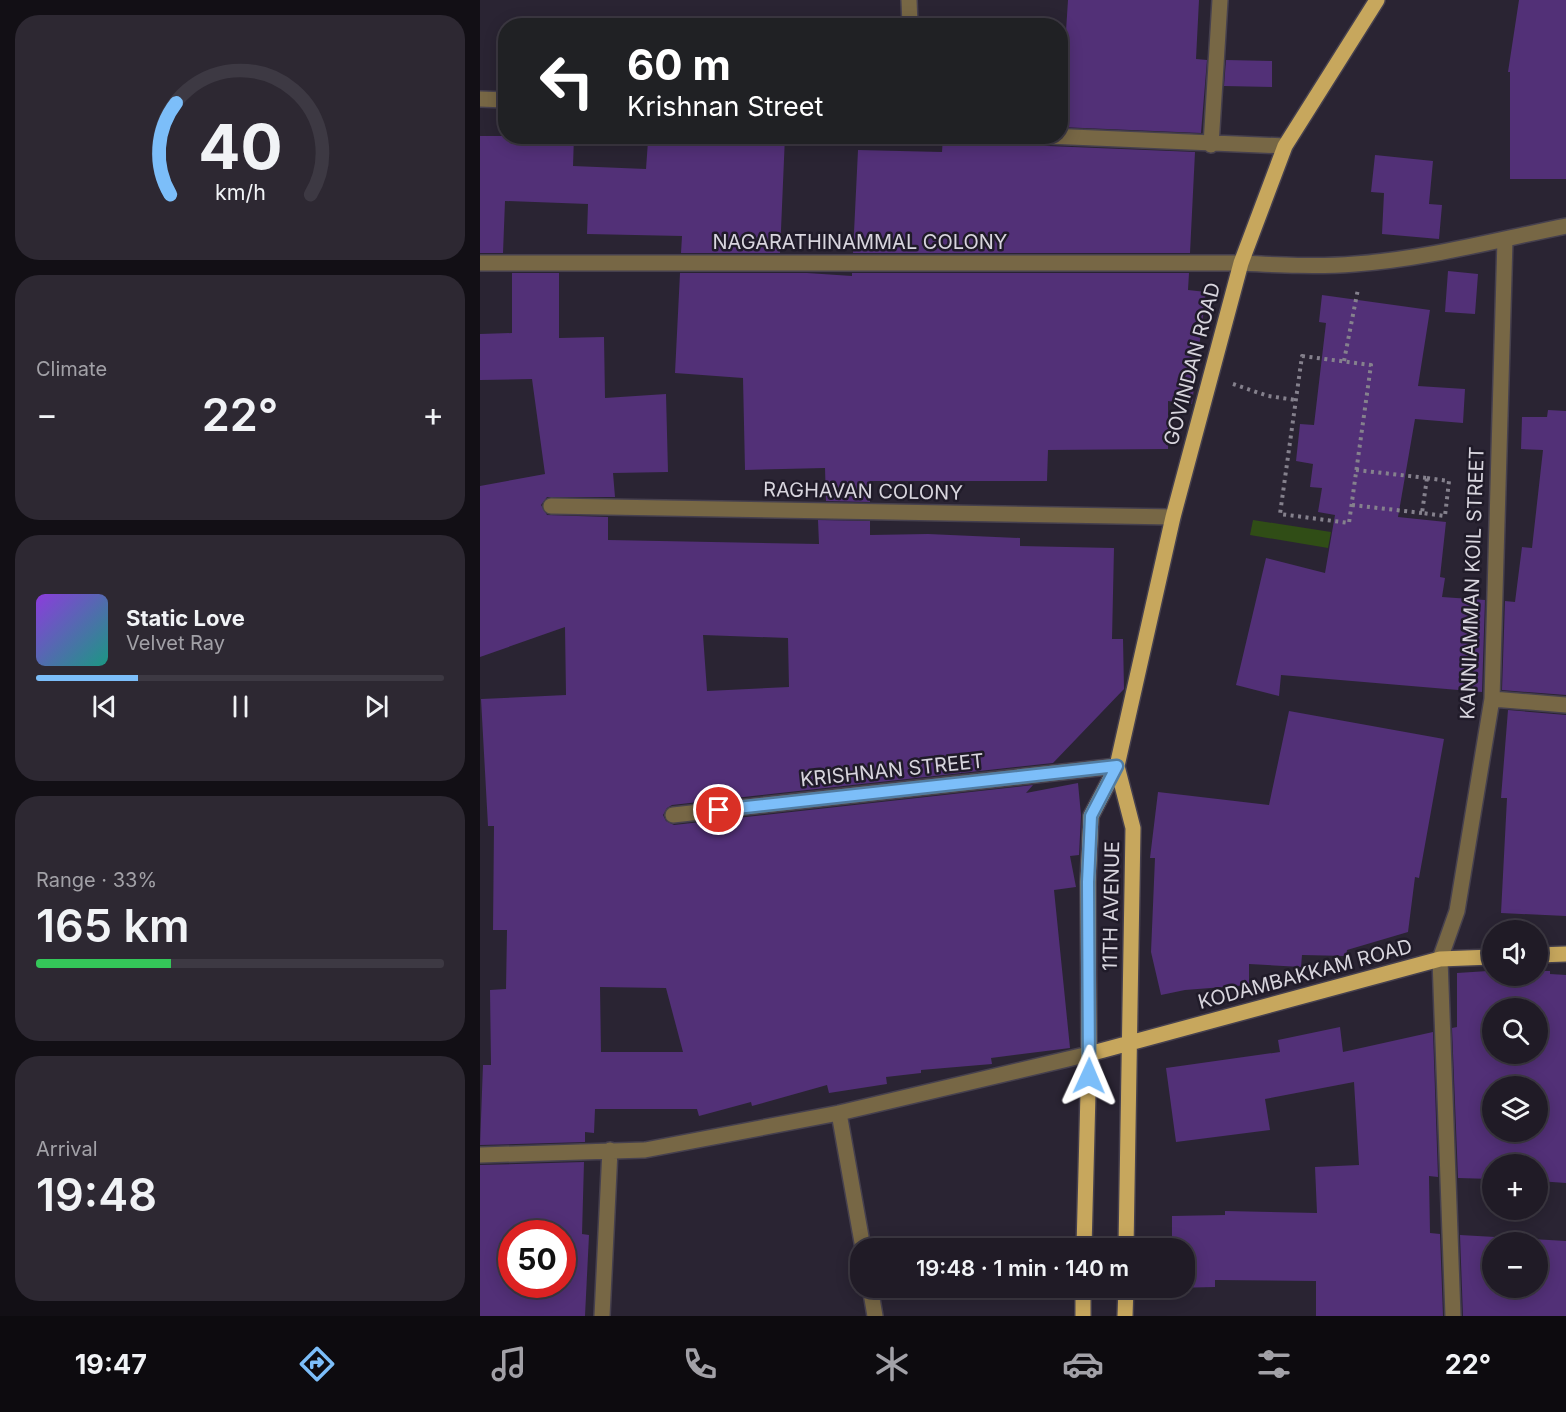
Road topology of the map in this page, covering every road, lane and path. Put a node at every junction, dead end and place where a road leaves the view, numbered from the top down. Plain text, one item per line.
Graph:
1 (909, 0) edge
2 (1220, 0) edge
3 (1377, 0) edge
4 (910, 18) edge
5 (480, 99) edge
6 (498, 100) edge
7 (1068, 137) edge
8 (1211, 145) junction
9 (1285, 146) junction
10 (1566, 226) edge
11 (1505, 239) junction
12 (480, 263) edge
13 (1241, 263) junction
14 (1358, 264) junction
15 (1344, 361) junction
16 (1210, 376) junction
17 (1296, 400) junction
18 (1356, 470) junction
19 (1427, 478) junction
20 (1352, 505) junction
21 (551, 506) dead end
22 (1422, 513) junction
23 (1173, 517) junction
24 (1492, 699) junction
25 (1566, 705) edge
26 (1117, 766) junction
27 (673, 815) dead end
28 (1566, 954) edge
29 (1548, 955) edge
30 (1482, 957) edge
31 (1440, 959) junction
32 (1130, 1043) junction
33 (1089, 1054) junction
34 (839, 1113) junction
35 (610, 1150) junction
36 (480, 1155) edge
37 (861, 1238) edge
38 (1084, 1238) edge
39 (1126, 1238) edge
40 (872, 1298) edge
41 (1083, 1298) edge
42 (1126, 1298) edge
43 (602, 1316) edge
44 (875, 1316) edge
45 (1083, 1316) edge
46 (1125, 1316) edge
47 (1453, 1316) edge

1 - 4 street
2 - 8 street
3 - 9 main road, GOVINDAN ROAD
5 - 6 street
7 - 8 street
8 - 9 street
9 - 13 main road, GOVINDAN ROAD
10 - 11 street, NAGARATHINAMMAL COLONY
11 - 14 street, NAGARATHINAMMAL COLONY
11 - 24 street, KANNIAMMAN KOIL STREET
12 - 13 street, NAGARATHINAMMAL COLONY
13 - 14 street, NAGARATHINAMMAL COLONY
13 - 16 main road, GOVINDAN ROAD
14 - 15 path
15 - 17 path
15 - 18 path
16 - 17 path
16 - 23 main road, GOVINDAN ROAD
17 - 20 path
18 - 19 path
18 - 20 path
19 - 22 path
19 - 22 path
20 - 22 path
21 - 23 street, RAGHAVAN COLONY
23 - 26 main road, GOVINDAN ROAD
24 - 25 street
24 - 31 street, KANNIAMMAN KOIL STREET
26 - 27 street, KRISHNAN STREET
26 - 32 main road, 11TH AVENUE
26 - 33 main road, 11TH AVENUE
28 - 29 main road
30 - 31 main road, KODAMBAKKAM ROAD
31 - 32 main road, KODAMBAKKAM ROAD
31 - 47 street
32 - 33 main road, KODAMBAKKAM ROAD
32 - 39 main road, 11TH AVENUE
33 - 34 street
33 - 38 main road, 11TH AVENUE
34 - 35 street
34 - 37 street
35 - 36 street
35 - 43 street
40 - 44 street
41 - 45 main road
42 - 46 main road

